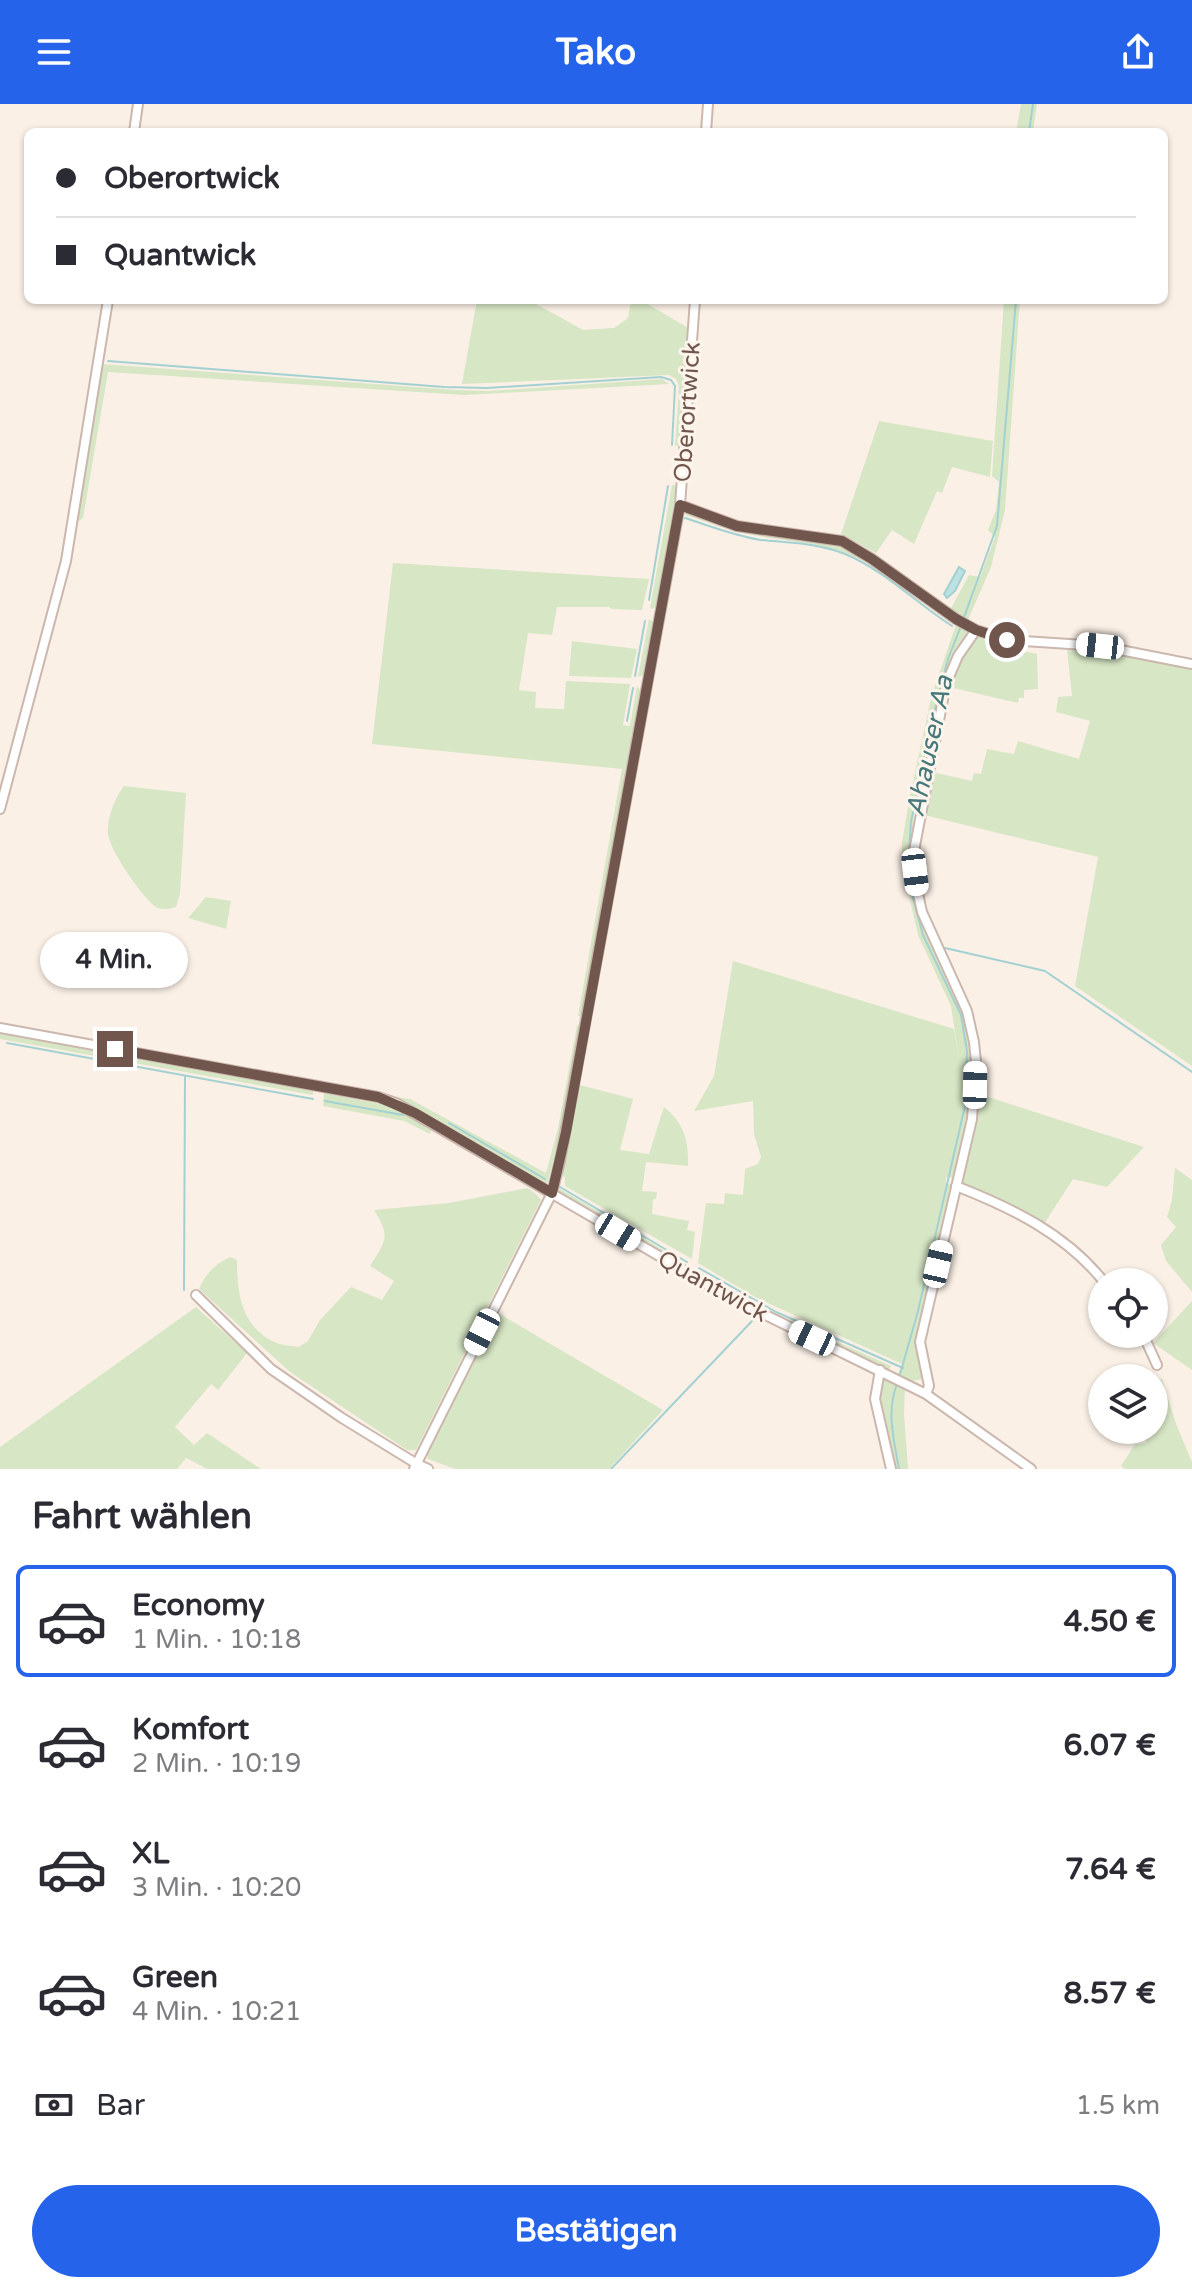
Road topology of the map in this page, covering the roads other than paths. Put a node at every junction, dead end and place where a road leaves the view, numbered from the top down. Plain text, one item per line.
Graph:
1 (138, 104) edge
2 (708, 104) edge
3 (135, 128) edge
4 (706, 128) edge
5 (107, 304) edge
6 (695, 304) edge
7 (680, 505) junction
8 (976, 630) junction
9 (1192, 664) edge
10 (0, 809) edge
11 (0, 1028) edge
12 (956, 1186) junction
13 (552, 1193) junction
14 (1091, 1268) edge
15 (196, 1295) dead end
16 (880, 1370) junction
17 (926, 1394) junction
18 (415, 1467) edge
19 (428, 1469) edge
20 (891, 1469) edge
21 (1031, 1469) edge

1 - 3 street
2 - 4 street
5 - 10 street
6 - 7 street, Oberortwick
7 - 8 street, Oberortwick
7 - 13 street
8 - 9 street, Oberortwick
8 - 12 street
11 - 13 street, Quantwick
12 - 14 street
12 - 17 street
13 - 16 street, Quantwick
13 - 18 street
15 - 18 street
16 - 17 street, Quantwick
16 - 20 street
17 - 21 street, Quantwick
18 - 19 street

